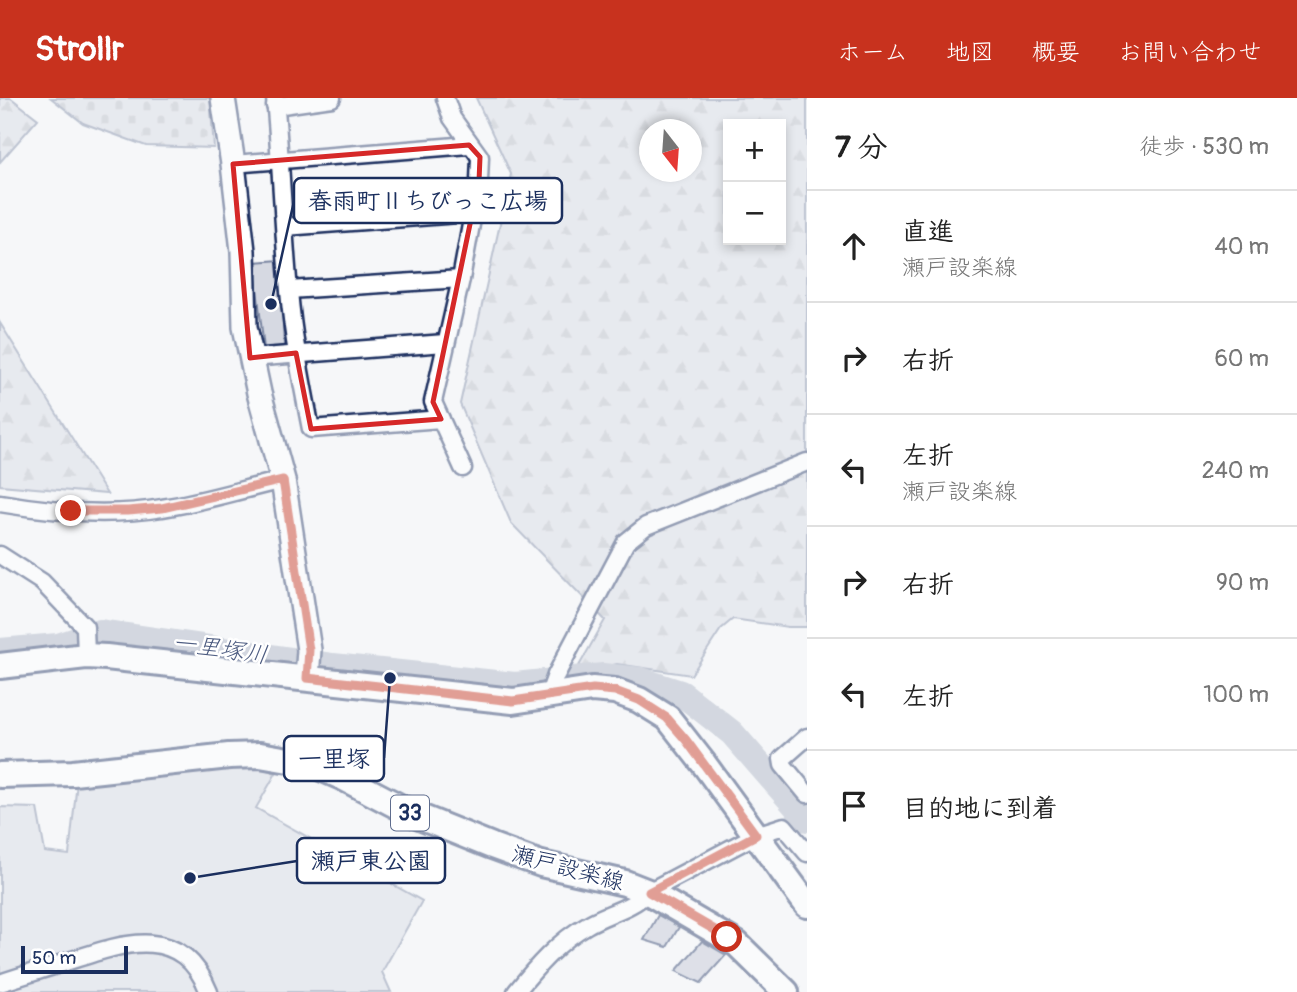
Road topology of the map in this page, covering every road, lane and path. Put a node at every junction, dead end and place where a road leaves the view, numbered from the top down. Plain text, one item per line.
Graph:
1 (223, 98) edge
2 (332, 98) edge
3 (445, 98) edge
4 (275, 102) edge
5 (469, 145) junction
6 (281, 162) junction
7 (233, 164) junction
8 (472, 213) junction
9 (285, 227) junction
10 (461, 279) junction
11 (289, 290) junction
12 (446, 343) junction
13 (296, 353) junction
14 (250, 358) junction
15 (441, 419) junction
16 (807, 462) edge
17 (463, 468) dead end
18 (283, 480) junction
19 (0, 503) edge
20 (0, 555) edge
21 (87, 653) junction
22 (0, 667) edge
23 (307, 678) junction
24 (551, 689) junction
25 (807, 737) edge
26 (0, 775) edge
27 (807, 794) edge
28 (756, 835) junction
29 (807, 853) edge
30 (649, 892) junction
31 (807, 905) edge
32 (0, 983) edge
33 (209, 992) edge
34 (516, 992) edge
35 (786, 992) edge

1 - 7 street
2 - 4 street
3 - 5 street
4 - 6 street
5 - 6 street
5 - 8 street
6 - 7 street
6 - 9 street
7 - 14 street
8 - 9 street
8 - 10 street
9 - 11 street
10 - 11 street
10 - 12 street
11 - 13 street
12 - 13 street
12 - 15 street
13 - 14 street
13 - 15 street
14 - 18 street
15 - 17 street
16 - 24 street
18 - 19 street
18 - 23 street
20 - 21 street
21 - 22 main road
21 - 23 main road
23 - 24 main road
24 - 28 main road
25 - 27 street
26 - 30 main road, 瀬戸設楽線 / 33
28 - 29 street
28 - 30 street
28 - 31 main road
30 - 34 street
30 - 35 main road, 瀬戸設楽線 / 33
32 - 33 street

